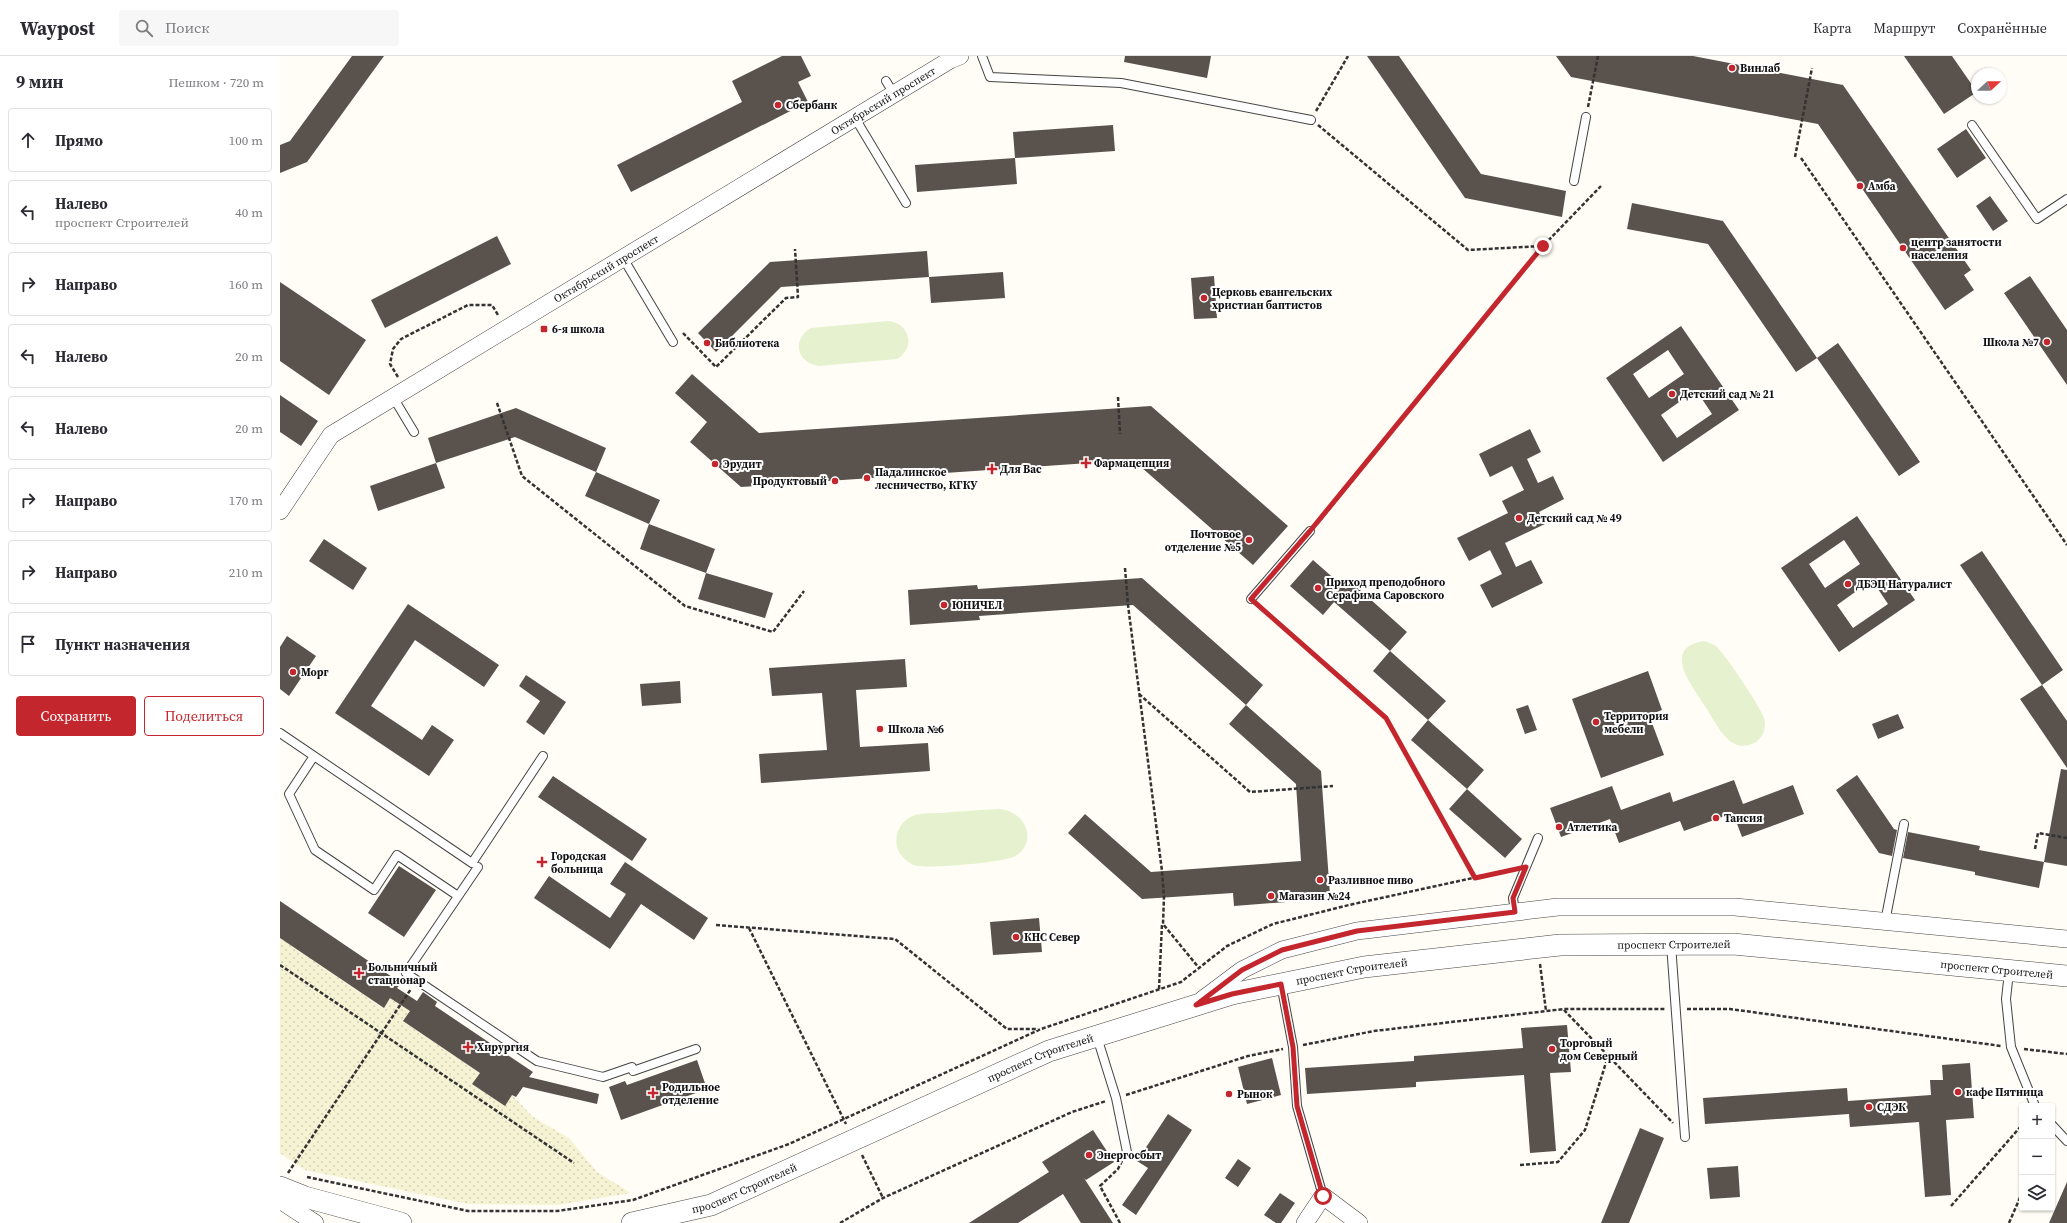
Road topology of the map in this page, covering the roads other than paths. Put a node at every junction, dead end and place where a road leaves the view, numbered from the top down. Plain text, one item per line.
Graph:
1 (960, 56) edge
2 (982, 56) edge
3 (1586, 117) road end
4 (855, 118) junction
5 (1311, 120) road end
6 (1972, 125) dead end
7 (1574, 181) dead end
8 (2067, 199) edge
9 (906, 203) dead end
10 (623, 258) junction
11 (673, 342) dead end
12 (393, 397) junction
13 (414, 432) dead end
14 (280, 511) edge
15 (1310, 531) road end
16 (1251, 599) road end
17 (280, 733) edge
18 (314, 756) junction
19 (543, 756) dead end
20 (1904, 824) dead end
21 (1538, 838) dead end
22 (478, 867) dead end
23 (458, 896) junction
24 (1515, 912) junction
25 (1885, 922) junction
26 (2067, 939) edge
27 (1671, 944) junction
28 (2009, 971) junction
29 (2067, 976) edge
30 (1281, 984) junction
31 (1196, 1005) junction
32 (1097, 1036) junction
33 (696, 1049) dead end
34 (2034, 1103) edge
35 (2055, 1128) edge
36 (1685, 1137) road end
37 (2067, 1141) edge
38 (1126, 1152) road end
39 (287, 1181) edge
40 (1323, 1196) junction
41 (280, 1200) edge
42 (315, 1223) edge
43 (401, 1223) edge
44 (632, 1223) edge
45 (1305, 1223) edge
46 (1359, 1223) edge

1 - 4 street, Октябрьский проспект
2 - 5 lane
3 - 7 lane
4 - 9 lane
4 - 10 street, Октябрьский проспект
6 - 8 lane
10 - 11 lane
10 - 12 street, Октябрьский проспект
12 - 13 lane
12 - 14 street, Октябрьский проспект
15 - 16 lane
17 - 18 lane
18 - 19 lane
18 - 23 lane
20 - 25 lane
21 - 24 lane
22 - 23 lane
23 - 33 lane
24 - 25 street
24 - 31 street
25 - 26 street
27 - 28 street, проспект Строителей
27 - 30 street, проспект Строителей
27 - 36 lane
28 - 29 street, проспект Строителей
28 - 34 lane
30 - 31 street, проспект Строителей
30 - 40 lane
31 - 32 street, проспект Строителей
32 - 38 lane
32 - 44 street, проспект Строителей
35 - 37 lane
39 - 43 street
40 - 45 street
40 - 46 street
41 - 42 street

